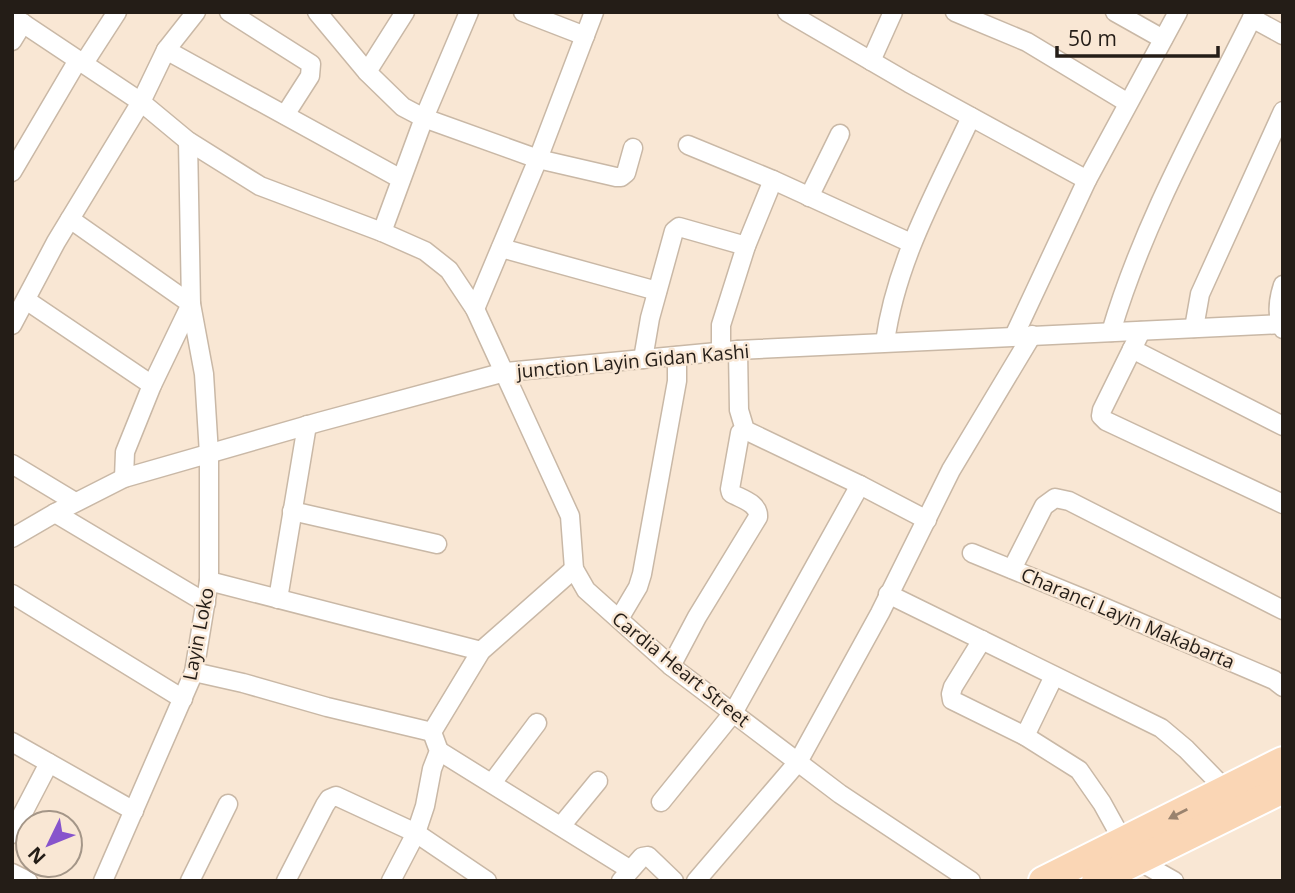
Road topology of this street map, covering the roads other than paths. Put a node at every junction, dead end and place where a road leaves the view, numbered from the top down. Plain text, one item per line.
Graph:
1 (117, 12) edge
2 (196, 12) edge
3 (229, 12) edge
4 (317, 12) edge
5 (405, 12) edge
6 (469, 12) edge
7 (523, 12) edge
8 (594, 12) edge
9 (787, 12) edge
10 (893, 12) edge
11 (1115, 12) edge
12 (1178, 12) edge
13 (966, 14) edge
14 (1253, 15) edge
15 (18, 19) edge
16 (815, 20) edge
17 (1283, 35) edge
18 (585, 36) junction
19 (1163, 39) junction
20 (12, 41) edge
21 (166, 50) junction
22 (871, 61) junction
23 (81, 62) junction
24 (367, 72) junction
25 (141, 102) junction
26 (1128, 103) junction
27 (1283, 111) edge
28 (285, 115) junction
29 (971, 117) junction
30 (424, 118) junction
31 (840, 134) dead end
32 (187, 141) junction
33 (1276, 144) edge
34 (688, 145) dead end
35 (633, 148) dead end
36 (538, 159) junction
37 (12, 172) edge
38 (401, 179) junction
39 (773, 180) junction
40 (1087, 180) junction
41 (809, 197) junction
42 (70, 219) junction
43 (382, 232) junction
44 (911, 243) junction
45 (746, 246) junction
46 (501, 248) junction
47 (1283, 285) edge
48 (657, 290) junction
49 (26, 300) junction
50 (191, 304) junction
51 (475, 309) junction
52 (12, 325) edge
53 (1282, 326) edge
54 (1194, 328) junction
55 (1141, 331) junction
56 (1111, 332) junction
57 (1032, 335) junction
58 (1014, 336) junction
59 (885, 342) junction
60 (1132, 349) junction
61 (729, 351) junction
62 (677, 356) junction
63 (643, 359) junction
64 (505, 372) junction
65 (152, 385) junction
66 (307, 425) junction
67 (1283, 426) edge
68 (745, 430) junction
69 (209, 454) junction
70 (12, 464) edge
71 (124, 478) junction
72 (860, 485) junction
73 (75, 502) junction
74 (1283, 504) edge
75 (292, 511) junction
76 (55, 513) junction
77 (927, 520) junction
78 (12, 538) edge
79 (437, 544) dead end
80 (972, 553) dead end
81 (574, 569) junction
82 (1012, 569) junction
83 (209, 581) junction
84 (12, 594) edge
85 (888, 594) junction
86 (278, 599) junction
87 (206, 603) junction
88 (1283, 610) edge
89 (619, 619) junction
90 (982, 640) junction
91 (481, 651) junction
92 (671, 666) junction
93 (194, 672) junction
94 (1054, 676) junction
95 (1283, 687) edge
96 (183, 699) junction
97 (733, 713) junction
98 (537, 723) dead end
99 (432, 732) junction
100 (1026, 737) junction
101 (12, 742) edge
102 (439, 751) junction
103 (1283, 761) edge
104 (798, 762) junction
105 (49, 763) junction
106 (598, 781) dead end
107 (492, 783) junction
108 (1283, 789) edge
109 (1226, 790) junction
110 (661, 802) dead end
111 (228, 804) dead end
112 (134, 811) junction
113 (561, 826) junction
114 (416, 833) junction
115 (12, 834) edge
116 (1130, 851) junction
117 (12, 873) edge
118 (625, 875) edge
119 (28, 881) edge
120 (103, 881) edge
121 (190, 881) edge
122 (286, 881) edge
123 (391, 881) edge
124 (487, 881) edge
125 (674, 881) edge
126 (696, 881) edge
127 (971, 881) edge
128 (1043, 881) edge
129 (1096, 881) edge
130 (1174, 881) edge

1 - 23 street
2 - 21 street
3 - 28 street
4 - 24 street
5 - 24 street
6 - 30 street
7 - 18 street
8 - 18 street
9 - 16 street
10 - 22 street
11 - 19 street
12 - 19 street
13 - 26 street
14 - 17 street
14 - 56 street
15 - 20 street
15 - 23 street
16 - 22 street
18 - 36 street
19 - 26 street
21 - 25 street
21 - 28 street
22 - 29 street
23 - 25 street
23 - 37 street
24 - 30 street
25 - 32 street
25 - 42 street
26 - 40 street
27 - 33 street
28 - 38 street
29 - 40 street
29 - 44 street
30 - 36 street
30 - 38 street
31 - 41 street
32 - 43 street
32 - 50 street, Layin Loko
33 - 54 street
34 - 39 street
35 - 36 street
36 - 46 street
38 - 43 street
39 - 41 street
39 - 45 street
40 - 58 street
41 - 44 street
42 - 49 street
42 - 50 street
43 - 51 street
44 - 59 street
45 - 48 street
45 - 61 street
46 - 48 street
46 - 51 street
47 - 53 street
48 - 63 street
49 - 52 street
49 - 65 street
50 - 65 street
50 - 69 street, Layin Loko
51 - 64 street
53 - 54 street, junction Layin Gidan Kashi
54 - 55 street, junction Layin Gidan Kashi
55 - 56 street, junction Layin Gidan Kashi
55 - 60 street
56 - 57 street, junction Layin Gidan Kashi
57 - 58 street, junction Layin Gidan Kashi
57 - 77 street
58 - 59 street, junction Layin Gidan Kashi
59 - 61 street, junction Layin Gidan Kashi
60 - 67 street
60 - 74 street
61 - 62 street, junction Layin Gidan Kashi
61 - 68 street
62 - 63 street, junction Layin Gidan Kashi
62 - 89 street
63 - 64 street, junction Layin Gidan Kashi
64 - 66 street, junction Layin Gidan Kashi
64 - 81 street
65 - 71 street
66 - 69 street, junction Layin Gidan Kashi
66 - 75 street
68 - 72 street
68 - 92 street
69 - 71 street, junction Layin Gidan Kashi
69 - 83 street, Layin Loko
70 - 73 street
71 - 73 street, junction Layin Gidan Kashi
72 - 77 street
72 - 97 street
73 - 76 street, junction Layin Gidan Kashi
75 - 79 street
75 - 86 street
76 - 78 street, junction Layin Gidan Kashi
76 - 87 street
77 - 85 street
80 - 82 street, Charanci Layin Makabarta
81 - 89 street, Cardia Heart Street
81 - 91 street
82 - 88 street
82 - 95 street, Charanci Layin Makabarta
83 - 86 street
83 - 87 street, Layin Loko
84 - 96 street
85 - 90 street
85 - 104 street
86 - 91 street
87 - 93 street, Layin Loko
89 - 92 street, Cardia Heart Street
90 - 94 street
90 - 100 street
91 - 99 street
92 - 97 street, Cardia Heart Street
93 - 96 street, Layin Loko
93 - 99 street
94 - 100 street
94 - 109 street
96 - 112 street, Layin Loko
97 - 104 street, Cardia Heart Street
97 - 110 street
98 - 107 street
99 - 102 street
100 - 116 street
101 - 105 street
102 - 107 street
102 - 114 street
103 - 109 main road
104 - 126 street
104 - 127 street, Cardia Heart Street
105 - 112 street
105 - 115 street
106 - 113 street
107 - 113 street
108 - 116 main road
109 -> 116 main road
111 - 121 street
112 - 120 street, Layin Loko
113 - 118 street
114 - 122 street
114 - 123 street
114 - 124 street
116 - 128 main road
116 - 129 main road
116 - 130 street
117 - 119 street
118 - 125 street

